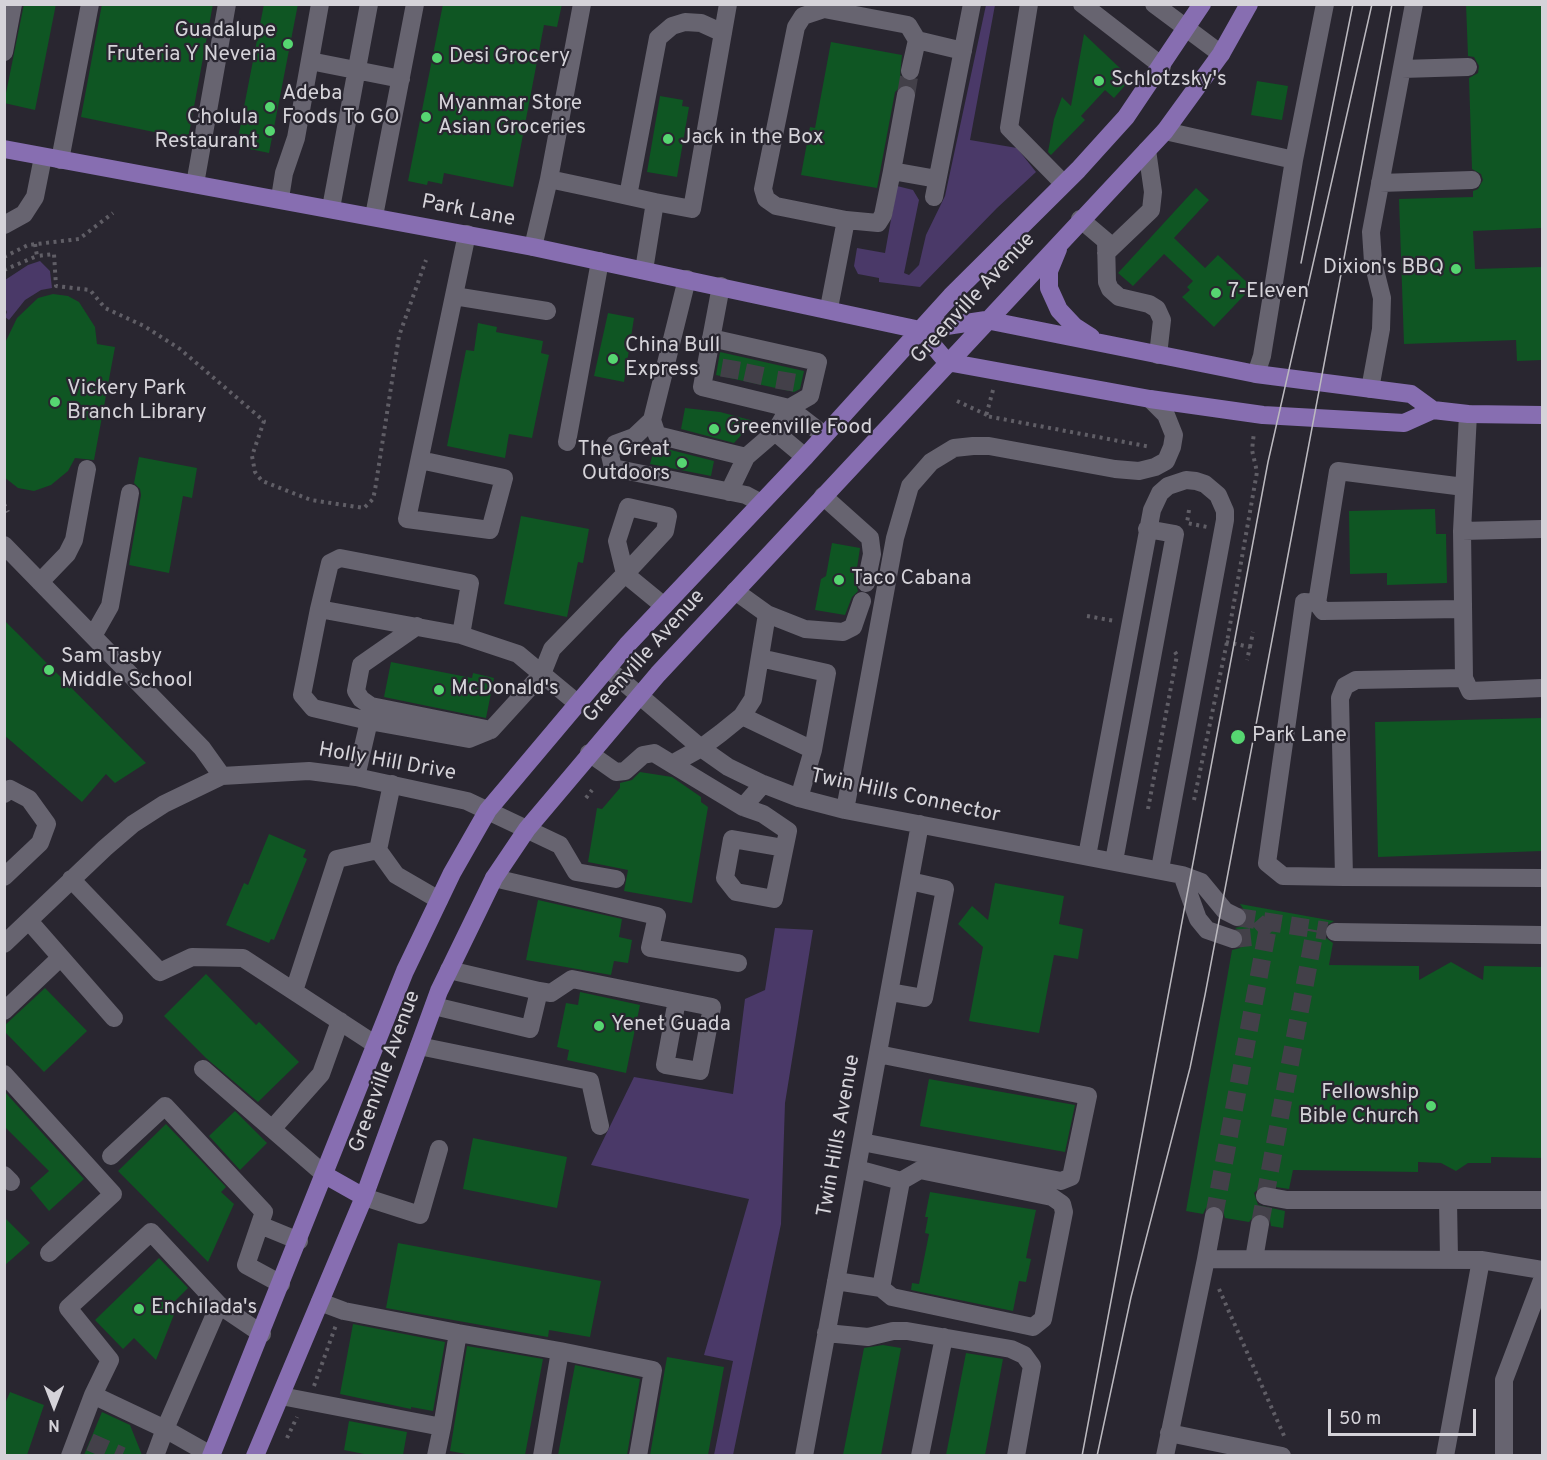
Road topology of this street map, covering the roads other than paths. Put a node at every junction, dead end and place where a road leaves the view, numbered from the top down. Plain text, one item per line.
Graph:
1 (13, 4) edge
2 (90, 4) edge
3 (227, 4) edge
4 (320, 4) edge
5 (369, 4) edge
6 (415, 4) edge
7 (582, 4) edge
8 (728, 4) edge
9 (972, 4) edge
10 (1029, 4) edge
11 (1082, 4) edge
12 (1154, 4) edge
13 (1202, 4) edge
14 (1249, 4) edge
15 (1325, 4) edge
16 (1414, 4) edge
17 (1188, 28) junction
18 (723, 33) junction
19 (917, 40) junction
20 (963, 51) junction
21 (4, 52) edge
22 (1221, 54) junction
23 (310, 61) junction
24 (1162, 66) junction
25 (1468, 67) dead end
26 (1402, 69) junction
27 (356, 70) junction
28 (910, 71) tunnel mouth
29 (401, 79) junction
30 (906, 95) tunnel mouth
31 (1165, 131) junction
32 (4, 149) edge
33 (1147, 150) junction
34 (52, 158) junction
35 (1294, 160) junction
36 (892, 171) junction
37 (549, 179) junction
38 (1472, 180) dead end
39 (1063, 183) junction
40 (1380, 183) junction
41 (195, 184) junction
42 (628, 196) junction
43 (280, 198) junction
44 (655, 202) junction
45 (331, 208) junction
46 (374, 216) junction
47 (846, 220) junction
48 (4, 225) edge
49 (1074, 225) junction
50 (467, 234) junction
51 (533, 247) junction
52 (1106, 253) junction
53 (600, 261) junction
54 (644, 270) junction
55 (687, 279) junction
56 (721, 286) junction
57 (454, 296) junction
58 (829, 308) junction
59 (547, 311) dead end
60 (986, 320) junction
61 (920, 330) junction
62 (711, 338) junction
63 (1100, 343) junction
64 (1158, 355) junction
65 (947, 362) junction
66 (1256, 374) junction
67 (1370, 389) junction
68 (1150, 399) junction
69 (784, 401) junction
70 (1433, 410) junction
71 (1468, 414) junction
72 (1542, 416) edge
73 (652, 420) junction
74 (775, 432) junction
75 (824, 435) junction
76 (567, 442) dead end
77 (746, 457) junction
78 (805, 457) junction
79 (420, 460) junction
80 (87, 469) dead end
81 (1464, 487) junction
82 (729, 492) junction
83 (130, 493) dead end
84 (823, 496) junction
85 (761, 503) junction
86 (1147, 529) junction
87 (1542, 529) edge
88 (1462, 531) junction
89 (4, 544) edge
90 (40, 582) junction
91 (866, 583) dead end
92 (735, 591) junction
93 (862, 601) dead end
94 (1317, 603) junction
95 (664, 606) junction
96 (319, 609) junction
97 (1462, 609) junction
98 (767, 614) junction
99 (417, 626) junction
100 (461, 635) junction
101 (93, 636) junction
102 (760, 658) junction
103 (607, 668) junction
104 (542, 674) junction
105 (1464, 678) junction
106 (1542, 688) edge
107 (639, 696) junction
108 (577, 703) junction
109 (742, 716) junction
110 (369, 721) junction
111 (491, 730) junction
112 (701, 748) junction
113 (813, 750) junction
114 (589, 753) junction
115 (672, 764) junction
116 (222, 776) junction
117 (356, 777) junction
118 (392, 784) junction
119 (763, 784) junction
120 (4, 794) edge
121 (799, 798) junction
122 (743, 807) junction
123 (488, 810) junction
124 (845, 810) junction
125 (920, 824) junction
126 (527, 829) junction
127 (784, 848) dead end
128 (378, 850) junction
129 (1087, 856) junction
130 (1114, 861) junction
131 (1160, 869) junction
132 (1182, 875) junction
133 (4, 877) edge
134 (1344, 877) junction
135 (494, 878) junction
136 (1542, 878) edge
137 (71, 879) junction
138 (616, 879) dead end
139 (910, 881) junction
140 (439, 900) junction
141 (1237, 917) tunnel mouth
142 (29, 921) junction
143 (1335, 933) tunnel mouth
144 (1542, 935) edge
145 (1233, 939) tunnel mouth
146 (4, 944) edge
147 (60, 958) junction
148 (738, 963) dead end
149 (449, 970) junction
150 (294, 991) junction
151 (539, 991) junction
152 (890, 992) junction
153 (677, 1000) dead end
154 (434, 1006) junction
155 (4, 1011) edge
156 (114, 1018) dead end
157 (340, 1021) junction
158 (376, 1045) junction
159 (419, 1046) junction
160 (878, 1054) junction
161 (203, 1069) dead end
162 (4, 1074) edge
163 (600, 1126) dead end
164 (272, 1129) junction
165 (862, 1142) junction
166 (439, 1149) dead end
167 (111, 1156) dead end
168 (857, 1169) junction
169 (325, 1175) junction
170 (901, 1181) junction
171 (1265, 1196) dead end
172 (364, 1197) junction
173 (1448, 1200) junction
174 (1542, 1200) edge
175 (1214, 1216) tunnel mouth
176 (1260, 1224) tunnel mouth
177 (260, 1225) junction
178 (299, 1240) junction
179 (49, 1253) dead end
180 (1206, 1259) junction
181 (1254, 1259) junction
182 (1449, 1259) junction
183 (1481, 1260) junction
184 (1542, 1270) edge
185 (1542, 1280) edge
186 (836, 1281) junction
187 (281, 1284) junction
188 (881, 1288) junction
189 (320, 1302) junction
190 (219, 1305) junction
191 (458, 1333) junction
192 (826, 1333) junction
193 (262, 1334) junction
194 (944, 1337) junction
195 (560, 1351) junction
196 (93, 1395) junction
197 (281, 1396) junction
198 (442, 1427) junction
199 (165, 1429) junction
200 (1169, 1433) junction
201 (1285, 1451) edge
202 (70, 1455) edge
203 (155, 1455) edge
204 (211, 1455) edge
205 (255, 1455) edge
206 (436, 1455) edge
207 (542, 1455) edge
208 (638, 1455) edge
209 (804, 1455) edge
210 (920, 1455) edge
211 (1016, 1455) edge
212 (1165, 1455) edge
213 (1444, 1455) edge
214 (1504, 1455) edge

1 - 21 street
2 - 34 street
3 - 41 street
4 - 23 street
5 - 27 street
6 - 29 street
7 - 37 street
8 - 18 street
9 - 20 street
10 - 39 street
11 - 24 street
12 - 17 street
13 - 17 main road, Greenville Avenue
14 - 22 main road, Greenville Avenue
15 - 35 street
16 - 26 street
17 - 22 street
17 - 24 main road, Greenville Avenue
18 - 42 street
18 - 44 street
19 - 20 street
19 - 28 street
19 - 47 street
20 - 36 street
22 - 31 main road, Greenville Avenue
23 - 27 street
23 - 43 street
24 - 39 main road, Greenville Avenue
25 - 26 street
26 - 40 street
27 - 29 street
27 - 45 street
29 - 46 street
30 - 36 street
31 - 33 main road, Greenville Avenue
31 - 35 street
32 - 34 main road, Park Lane
33 - 49 main road, Greenville Avenue
33 - 52 street
34 - 41 main road, Park Lane
34 - 48 street
35 - 66 street
36 - 47 street
37 - 42 street
37 - 51 street
38 - 40 street
39 - 61 main road, Greenville Avenue
40 - 67 street
41 - 43 main road, Park Lane
42 - 44 street
43 - 45 main road, Park Lane
44 - 54 street
45 - 46 main road, Park Lane
46 - 50 main road, Park Lane
47 - 58 street
49 - 52 street
49 - 60 main road, Greenville Avenue
49 - 63 main road
50 - 51 main road, Park Lane
50 - 57 street
51 - 53 main road, Park Lane
52 - 64 street
53 - 54 main road, Park Lane
53 - 76 street
54 - 55 main road, Park Lane
55 - 56 main road, Park Lane
55 - 73 street
56 - 58 main road, Park Lane
56 - 62 street
57 - 59 street
57 - 79 street
58 - 61 main road, Park Lane
60 - 61 main road, Park Lane
60 - 63 main road, Park Lane
60 - 65 main road, Greenville Avenue
61 - 65 main road
61 - 75 main road, Greenville Avenue
62 - 69 street
62 - 69 street
63 - 64 main road, Park Lane
64 - 66 main road, Park Lane
65 - 68 main road
65 - 84 main road, Greenville Avenue
66 - 67 main road, Park Lane
67 - 70 main road, Park Lane
68 - 70 main road
68 - 124 street
69 - 74 street
69 - 75 street
70 - 71 main road, Park Lane
71 - 72 main road, Park Lane
71 - 81 street
73 - 77 street
73 - 82 street
74 - 77 street
74 - 78 street
75 - 78 main road, Greenville Avenue
77 - 82 street
78 - 85 main road, Greenville Avenue
79 - 79 street
80 - 90 street
81 - 88 street
81 - 94 street
82 - 85 street
83 - 101 street
84 - 91 street
84 - 92 main road, Greenville Avenue
85 - 95 main road, Greenville Avenue
86 - 129 street
86 - 130 street
86 - 131 street
87 - 88 street
88 - 97 street
89 - 90 street
90 - 101 street
92 - 98 street
92 - 107 main road, Greenville Avenue
93 - 98 street
94 - 97 street
94 - 134 street
95 - 103 main road, Greenville Avenue
95 - 104 street
96 - 99 street
96 - 100 street
96 - 110 street
97 - 105 street
98 - 102 street
99 - 100 street
99 - 111 street
100 - 104 street
101 - 116 street
102 - 109 street
102 - 113 street
103 - 107 street, Twin Hills Connector
103 - 108 main road, Greenville Avenue
104 - 108 street
104 - 111 street
105 - 106 street
105 - 134 street
107 - 112 street, Twin Hills Connector
107 - 114 main road, Greenville Avenue
108 - 123 main road, Greenville Avenue
109 - 112 street
109 - 113 street
110 - 111 street
110 - 117 street
112 - 115 street
112 - 119 street, Twin Hills Connector
113 - 121 street
114 - 115 street
114 - 126 main road, Greenville Avenue
115 - 122 street
116 - 117 street, Holly Hill Drive
116 - 137 street, Holly Hill Drive
117 - 118 street, Holly Hill Drive
118 - 123 street, Holly Hill Drive
118 - 128 street
119 - 121 street, Twin Hills Connector
119 - 122 street
120 - 133 street
121 - 124 street, Twin Hills Connector
122 - 127 street
123 - 126 street, Holly Hill Drive
123 - 140 main road, Greenville Avenue
124 - 125 street, Twin Hills Connector
125 - 129 street, Twin Hills Connector
125 - 139 street, Twin Hills Avenue
126 - 135 main road, Greenville Avenue
126 - 138 street, Holly Hill Drive
128 - 140 street
128 - 150 street
129 - 130 street, Twin Hills Connector
130 - 131 street, Twin Hills Connector
131 - 132 street, Twin Hills Connector
132 - 141 street, Twin Hills Connector
132 - 145 street
134 - 136 street
135 - 148 street
135 - 149 main road, Greenville Avenue
137 - 142 street, Holly Hill Drive
137 - 150 street
139 - 152 street, Twin Hills Avenue
139 - 152 street
140 - 158 main road, Greenville Avenue
142 - 146 street, Holly Hill Drive
142 - 147 street
143 - 144 street
147 - 155 street
147 - 156 street
149 - 151 street
149 - 154 main road, Greenville Avenue
150 - 157 street
151 - 153 street
151 - 154 street
152 - 160 street, Twin Hills Avenue
154 - 159 main road, Greenville Avenue
157 - 158 street
157 - 164 street
158 - 169 main road, Greenville Avenue
159 - 163 street
159 - 172 main road, Greenville Avenue
160 - 165 street, Twin Hills Avenue
160 - 165 street
161 - 164 street
162 - 179 street
164 - 169 street
165 - 168 street, Twin Hills Avenue
166 - 172 street
167 - 177 street
168 - 170 street
168 - 186 street, Twin Hills Avenue
169 - 172 main road
169 - 178 main road, Greenville Avenue
170 - 188 street
170 - 188 street
171 - 173 street
172 - 189 main road, Greenville Avenue
173 - 174 street
173 - 182 street
175 - 180 street
176 - 181 street
177 - 178 street
177 - 187 street
178 - 187 main road, Greenville Avenue
180 - 181 street
180 - 200 street
181 - 182 street
182 - 183 street
183 - 184 street
183 - 213 street
185 - 214 street
186 - 188 street
186 - 192 street, Twin Hills Avenue
187 - 193 main road, Greenville Avenue
189 - 191 street
189 - 197 main road, Greenville Avenue
190 - 193 street
190 - 196 street
190 - 199 street
191 - 195 street
191 - 198 street
192 - 194 street
192 - 209 street, Twin Hills Avenue
193 - 204 main road, Greenville Avenue
194 - 210 street
194 - 211 street
195 - 207 street
195 - 208 street
196 - 199 street
196 - 202 street
197 - 198 street
197 - 205 main road, Greenville Avenue
198 - 206 street
199 - 203 street
199 - 204 street
200 - 201 street
200 - 212 street

